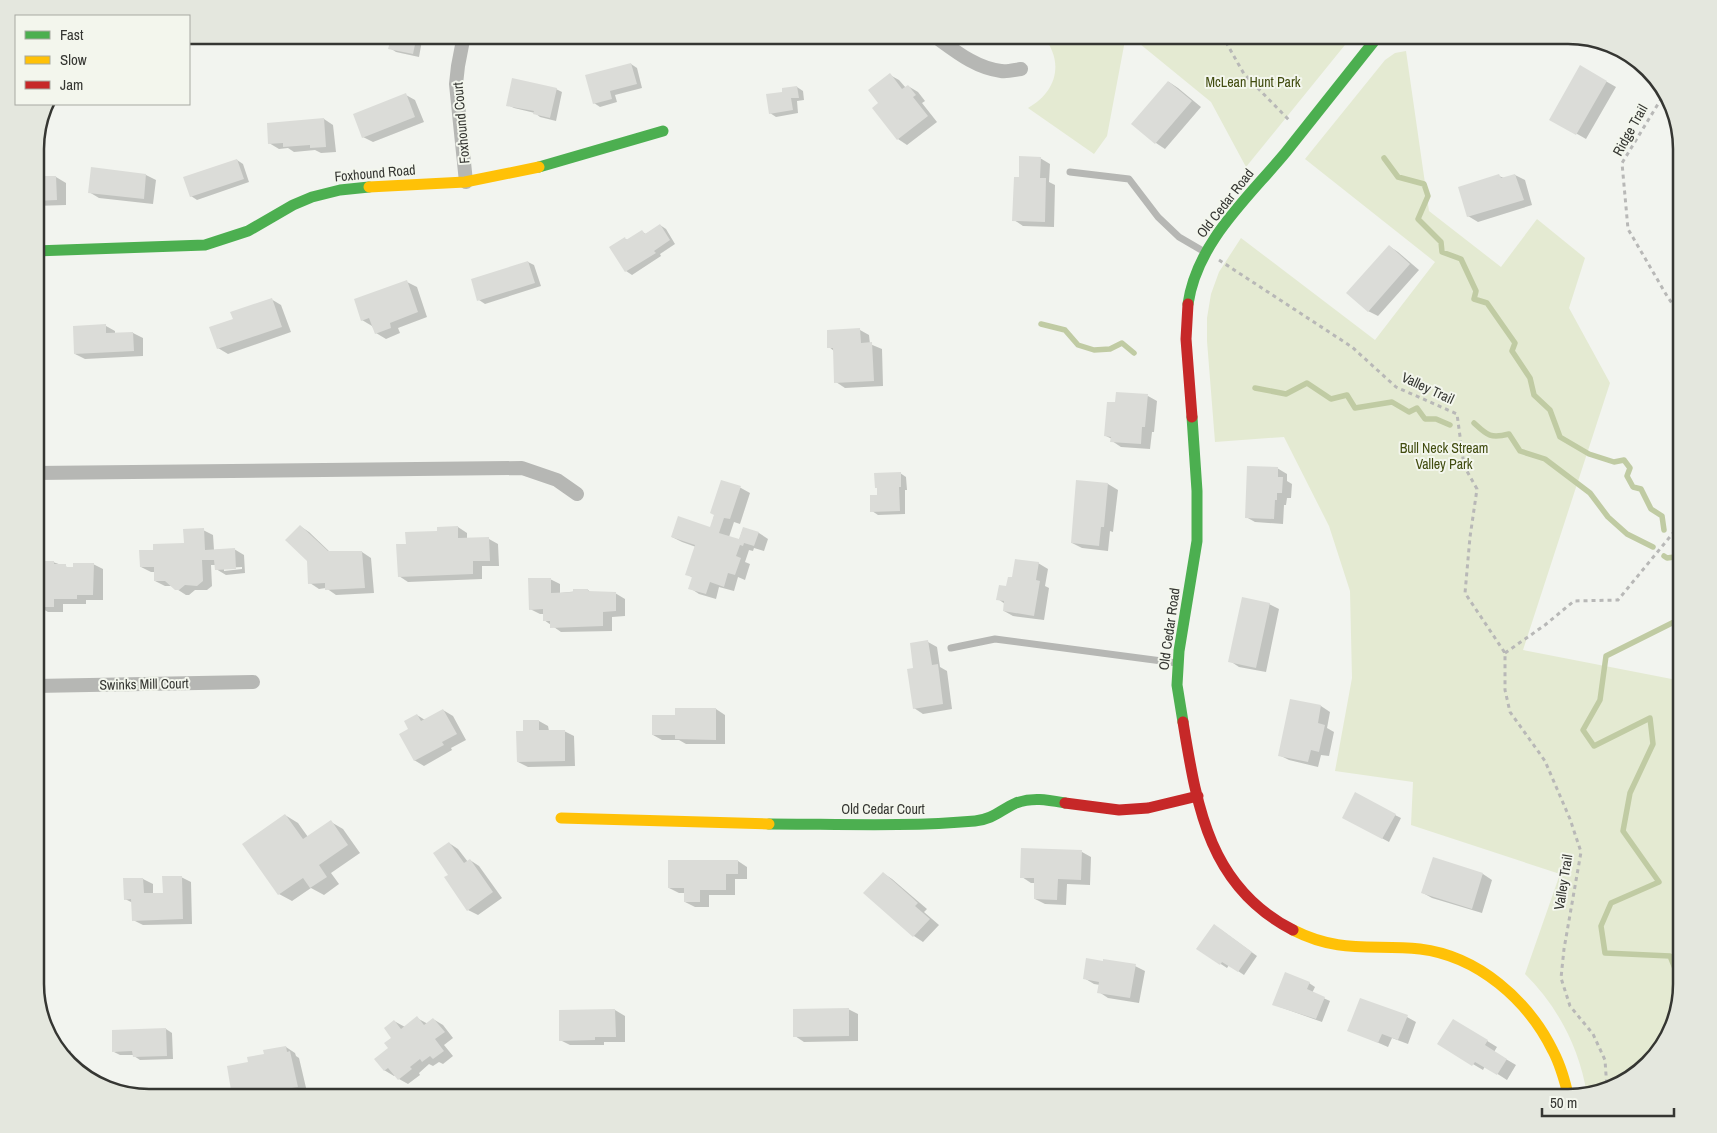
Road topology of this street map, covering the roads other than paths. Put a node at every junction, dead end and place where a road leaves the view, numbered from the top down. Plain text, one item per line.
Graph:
1 (462, 44) edge
2 (946, 44) edge
3 (1372, 44) edge
4 (1021, 69) dead end
5 (663, 131) dead end
6 (1070, 172) dead end
7 (466, 182) junction
8 (44, 251) edge
9 (1206, 252) junction
10 (44, 473) edge
11 (577, 494) dead end
12 (951, 648) dead end
13 (1178, 663) junction
14 (253, 682) dead end
15 (44, 686) edge
16 (1198, 796) junction
17 (561, 818) dead end
18 (1566, 1089) edge

1 - 7 street, Foxhound Court
2 - 4 street
3 - 9 street, Old Cedar Road
5 - 7 street, Foxhound Road
6 - 9 lane
7 - 8 street, Foxhound Road
9 - 13 street, Old Cedar Road
10 - 11 street
12 - 13 lane
13 - 16 street, Old Cedar Road
14 - 15 street, Swinks Mill Court
16 - 17 street, Old Cedar Court
16 - 18 street, Old Cedar Road

